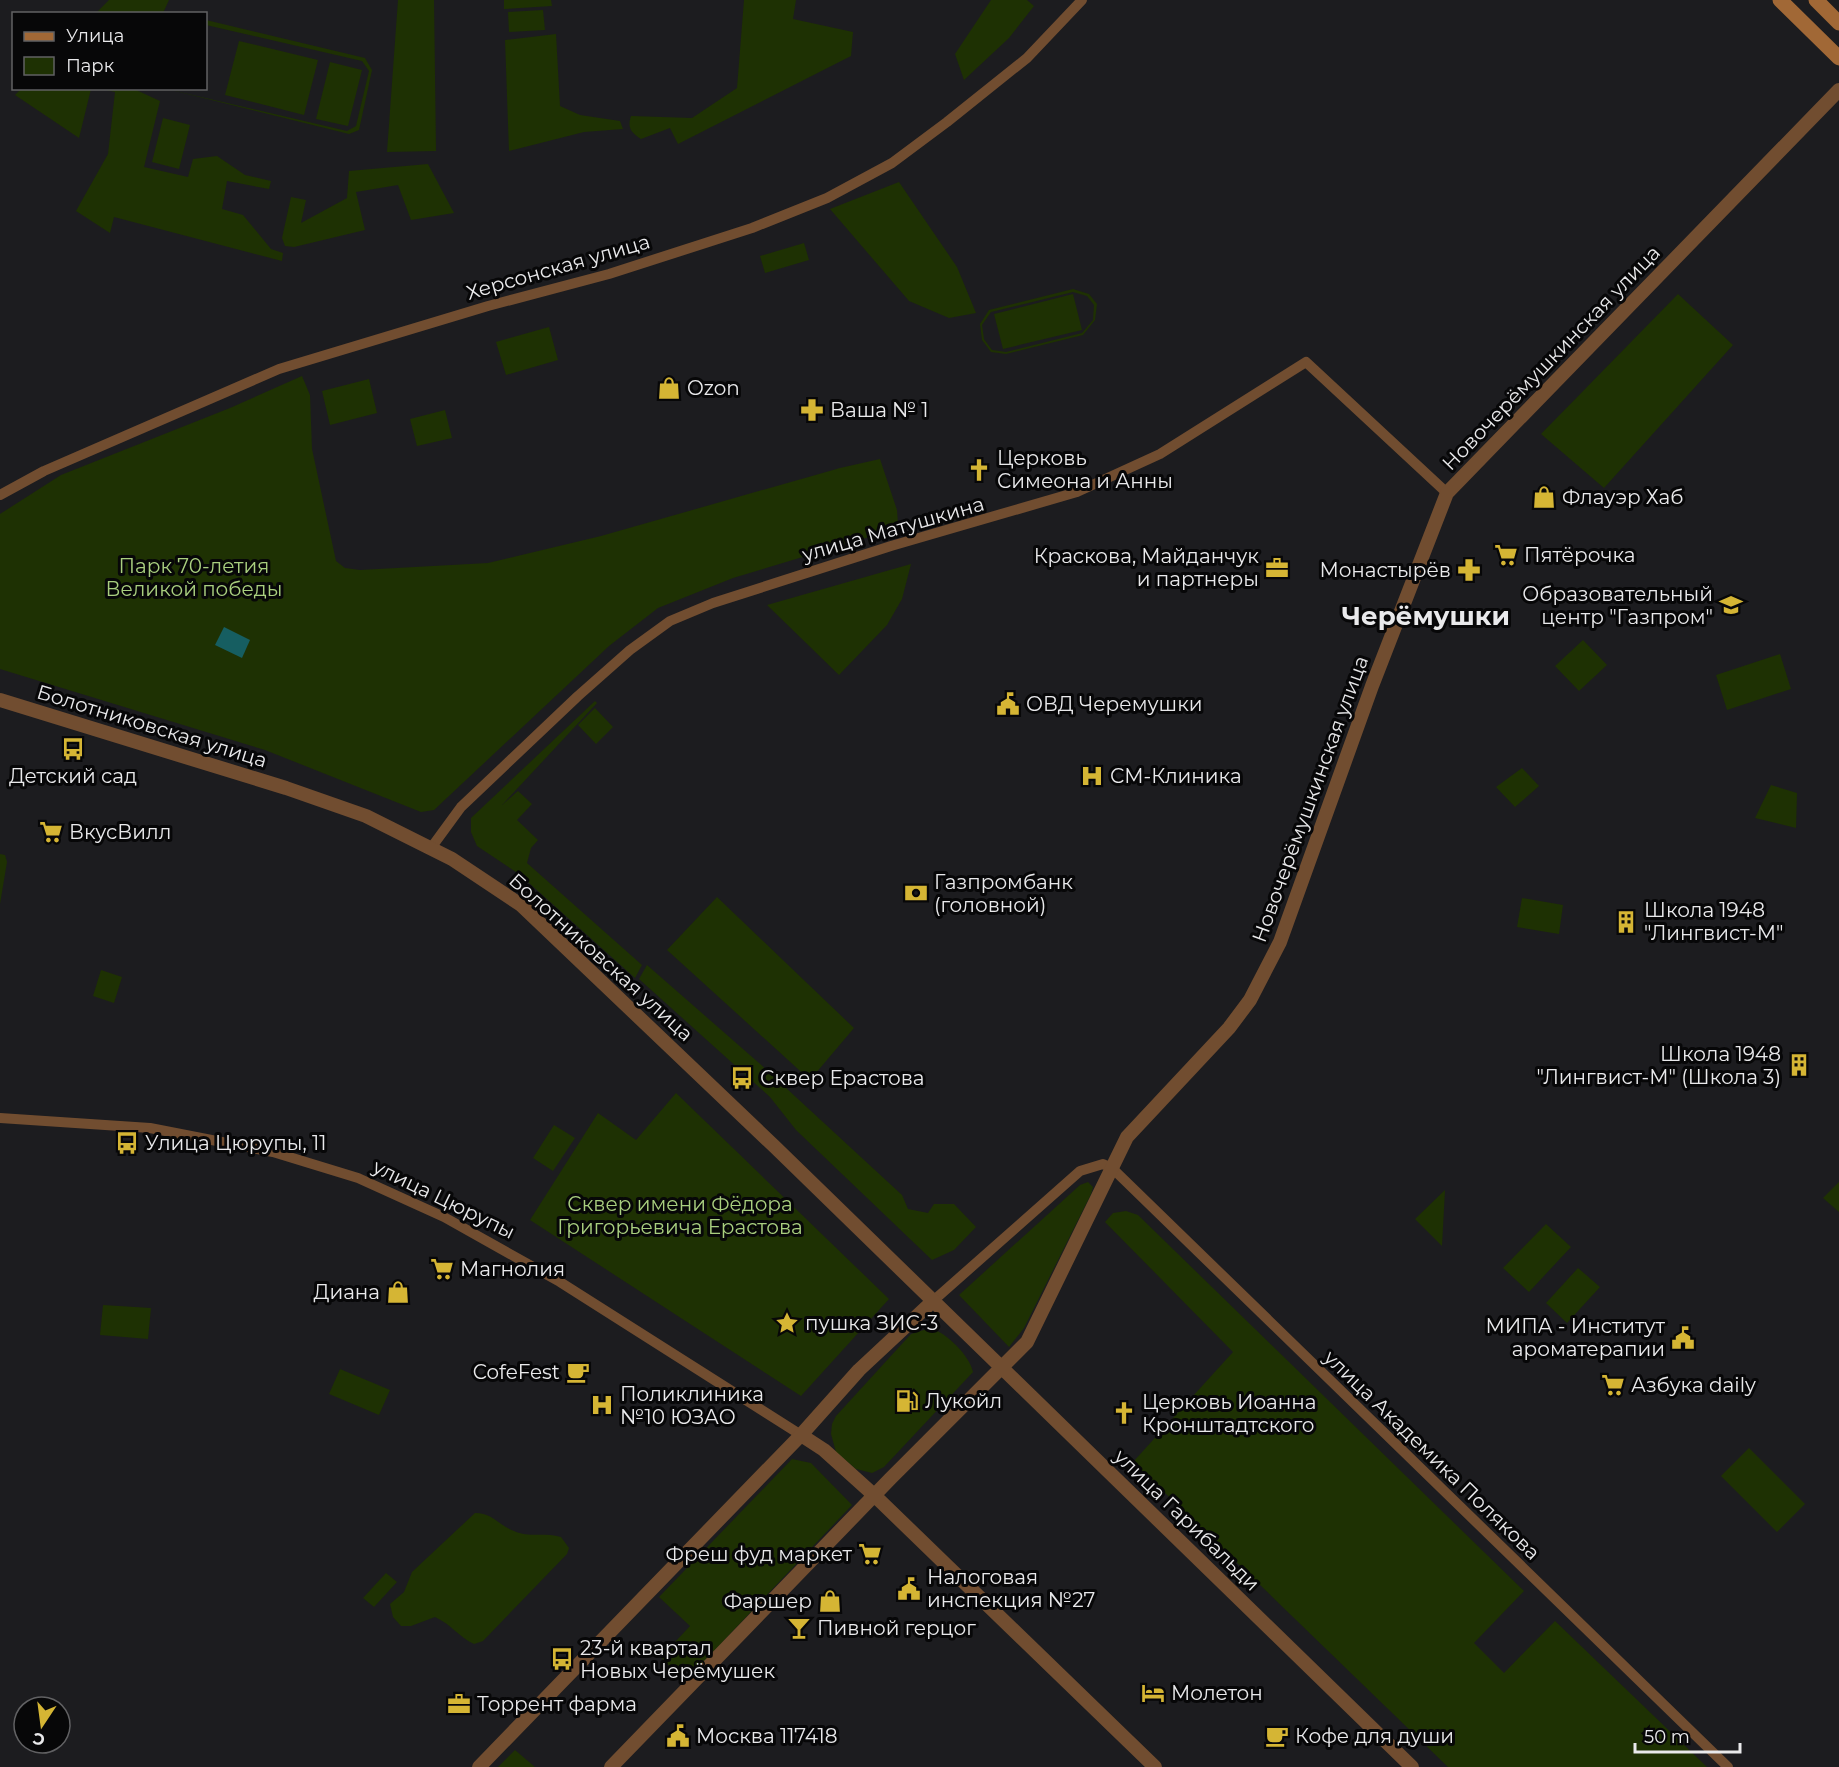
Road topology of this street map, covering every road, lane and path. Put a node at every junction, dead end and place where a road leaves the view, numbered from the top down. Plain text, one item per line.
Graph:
1 (1082, 0) edge
2 (1780, 0) edge
3 (1816, 0) edge
4 (1839, 23) edge
5 (1839, 58) edge
6 (1839, 90) edge
7 (1447, 493) junction
8 (0, 495) edge
9 (0, 700) edge
10 (431, 848) junction
11 (0, 1118) edge
12 (1112, 1168) junction
13 (933, 1301) junction
14 (1002, 1367) junction
15 (801, 1435) junction
16 (875, 1496) junction
17 (479, 1767) edge
18 (611, 1767) edge
19 (1155, 1767) edge
20 (1412, 1767) edge
21 (1728, 1767) edge

1 - 8 street, Херсонская улица
2 - 5 main road
3 - 4 main road
6 - 7 street, Новочерёмушкинская улица
7 - 10 street, улица Матушкина
7 - 12 street, Новочерёмушкинская улица
9 - 10 street, Болотниковская улица
10 - 13 street, Болотниковская улица
11 - 15 street, улица Цюрупы
12 - 13 street
12 - 14 street, Новочерёмушкинская улица
12 - 21 street, улица Академика Полякова
13 - 14 street, улица Гарибальди
13 - 15 street
14 - 16 street, Новочерёмушкинская улица
14 - 20 street, улица Гарибальди
15 - 16 street, улица Цюрупы
15 - 17 street
16 - 18 street, Новочерёмушкинская улица
16 - 19 street

